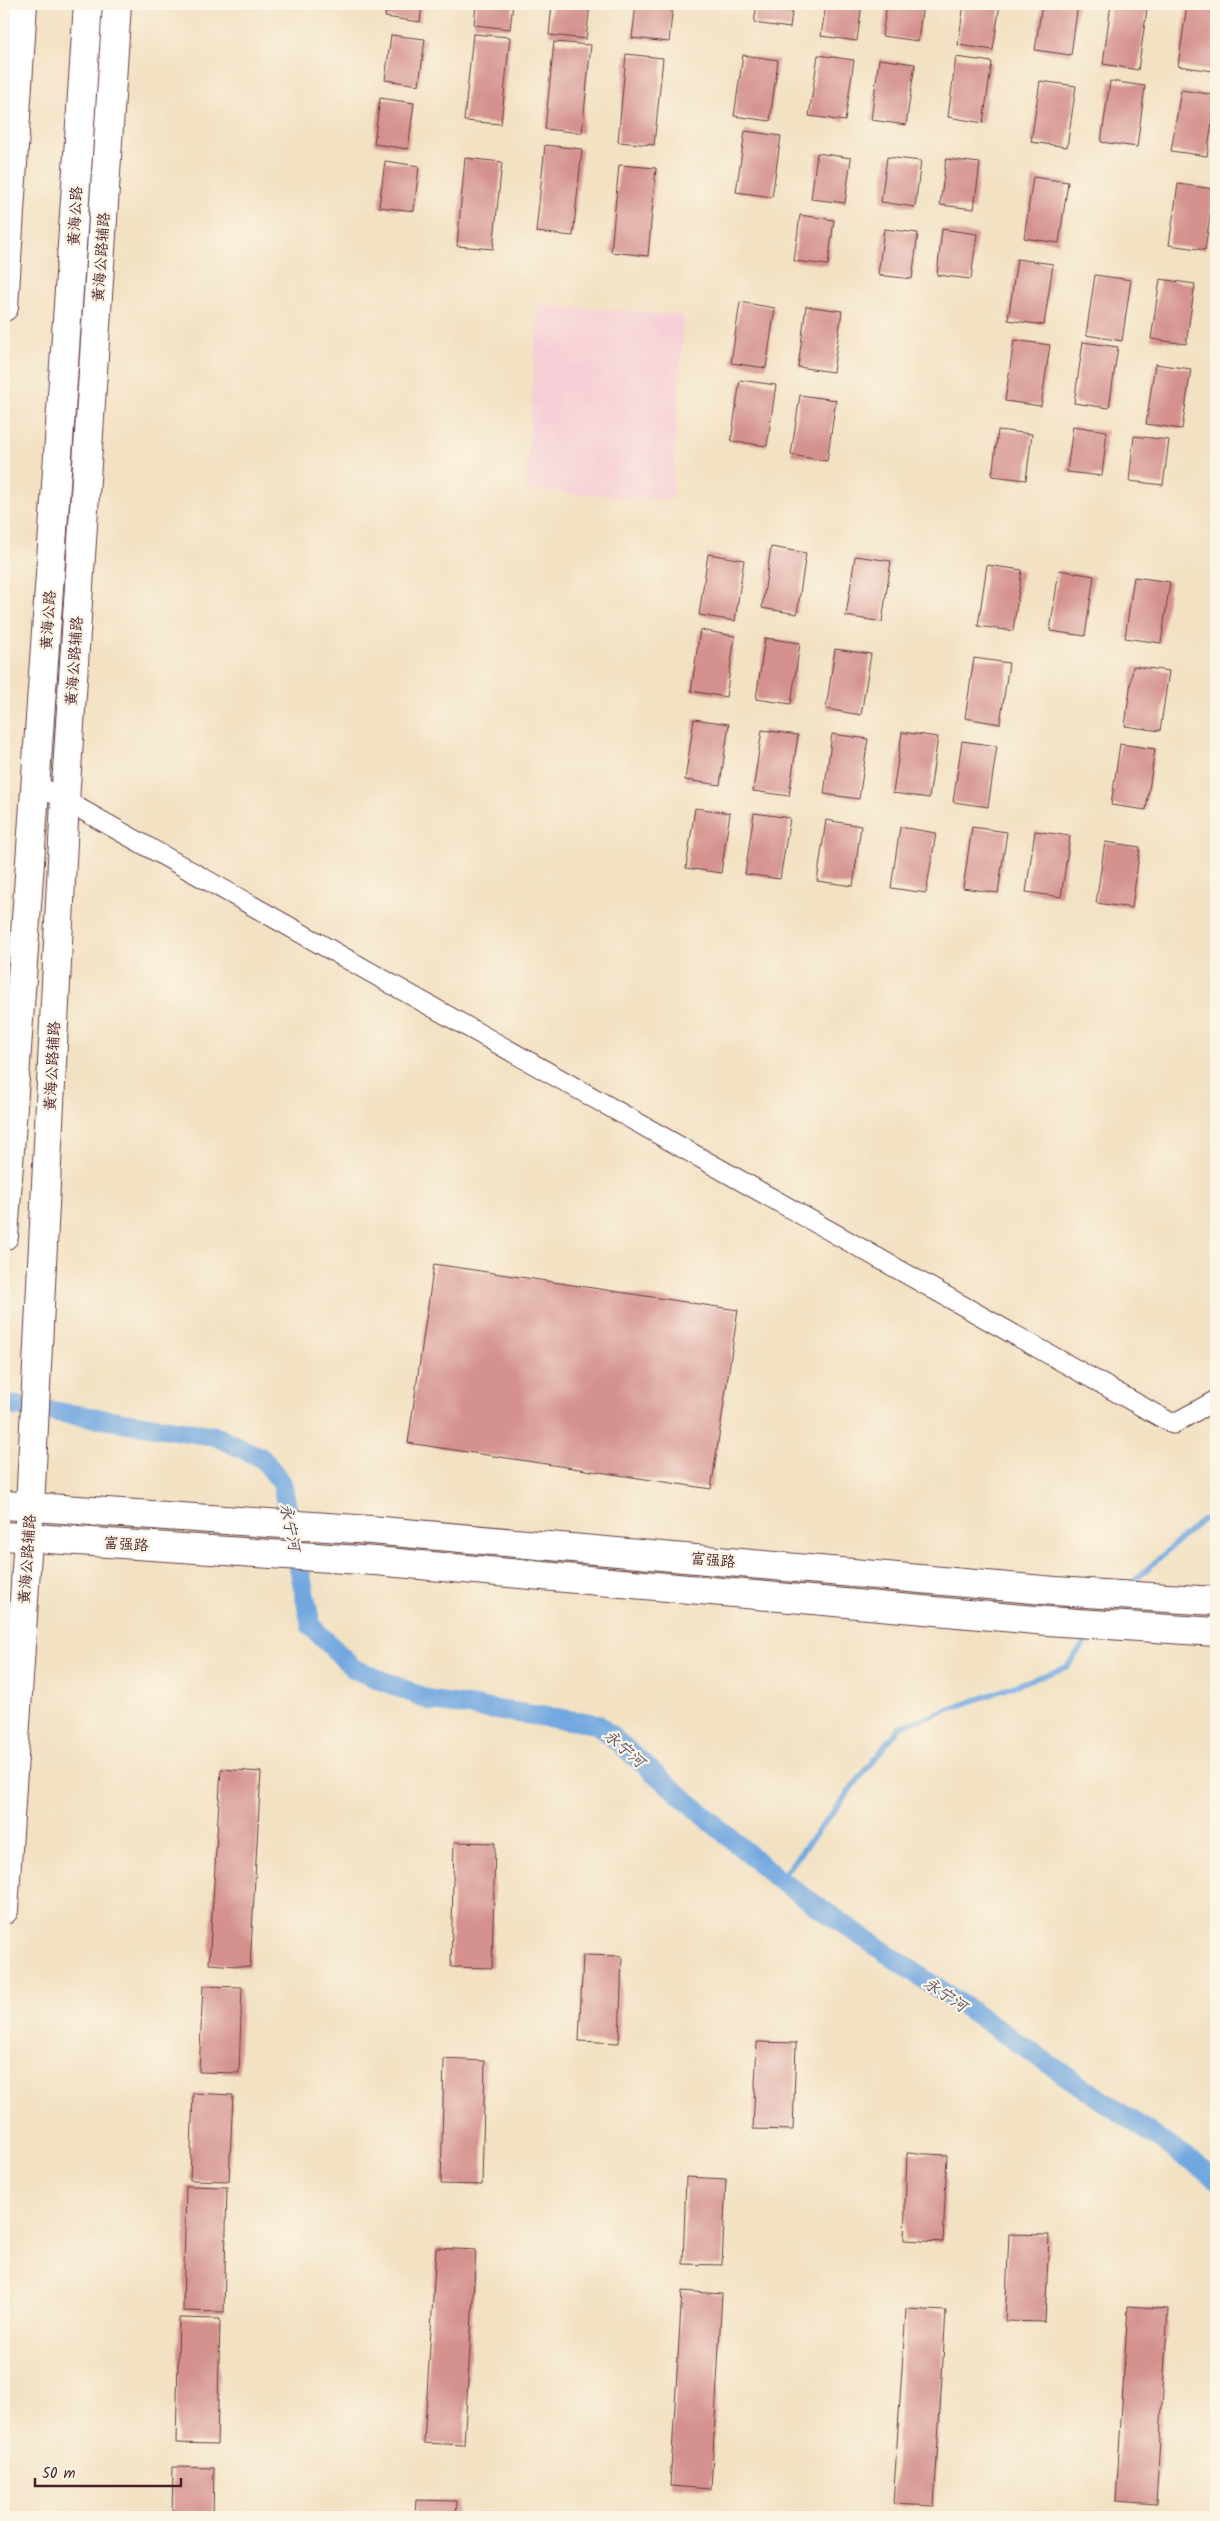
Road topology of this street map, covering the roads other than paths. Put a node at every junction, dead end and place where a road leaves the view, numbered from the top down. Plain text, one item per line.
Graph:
1 (23, 4) edge
2 (88, 4) edge
3 (117, 4) edge
4 (4, 307) edge
5 (36, 784) junction
6 (65, 801) junction
7 (4, 1236) edge
8 (1216, 1400) edge
9 (17, 1506) edge
10 (16, 1537) edge
11 (1206, 1600) edge
12 (1203, 1632) edge
13 (4, 1910) edge

1 - 4 main road
2 - 5 main road, 黄海公路
3 - 6 main road, 黄海公路辅路
5 - 6 street
5 - 7 main road, 黄海公路
6 - 8 street
6 - 9 main road, 黄海公路辅路
9 - 10 main road, 黄海公路辅路
9 - 11 main road, 富强路
10 - 12 main road, 富强路
10 - 13 main road, 黄海公路辅路

